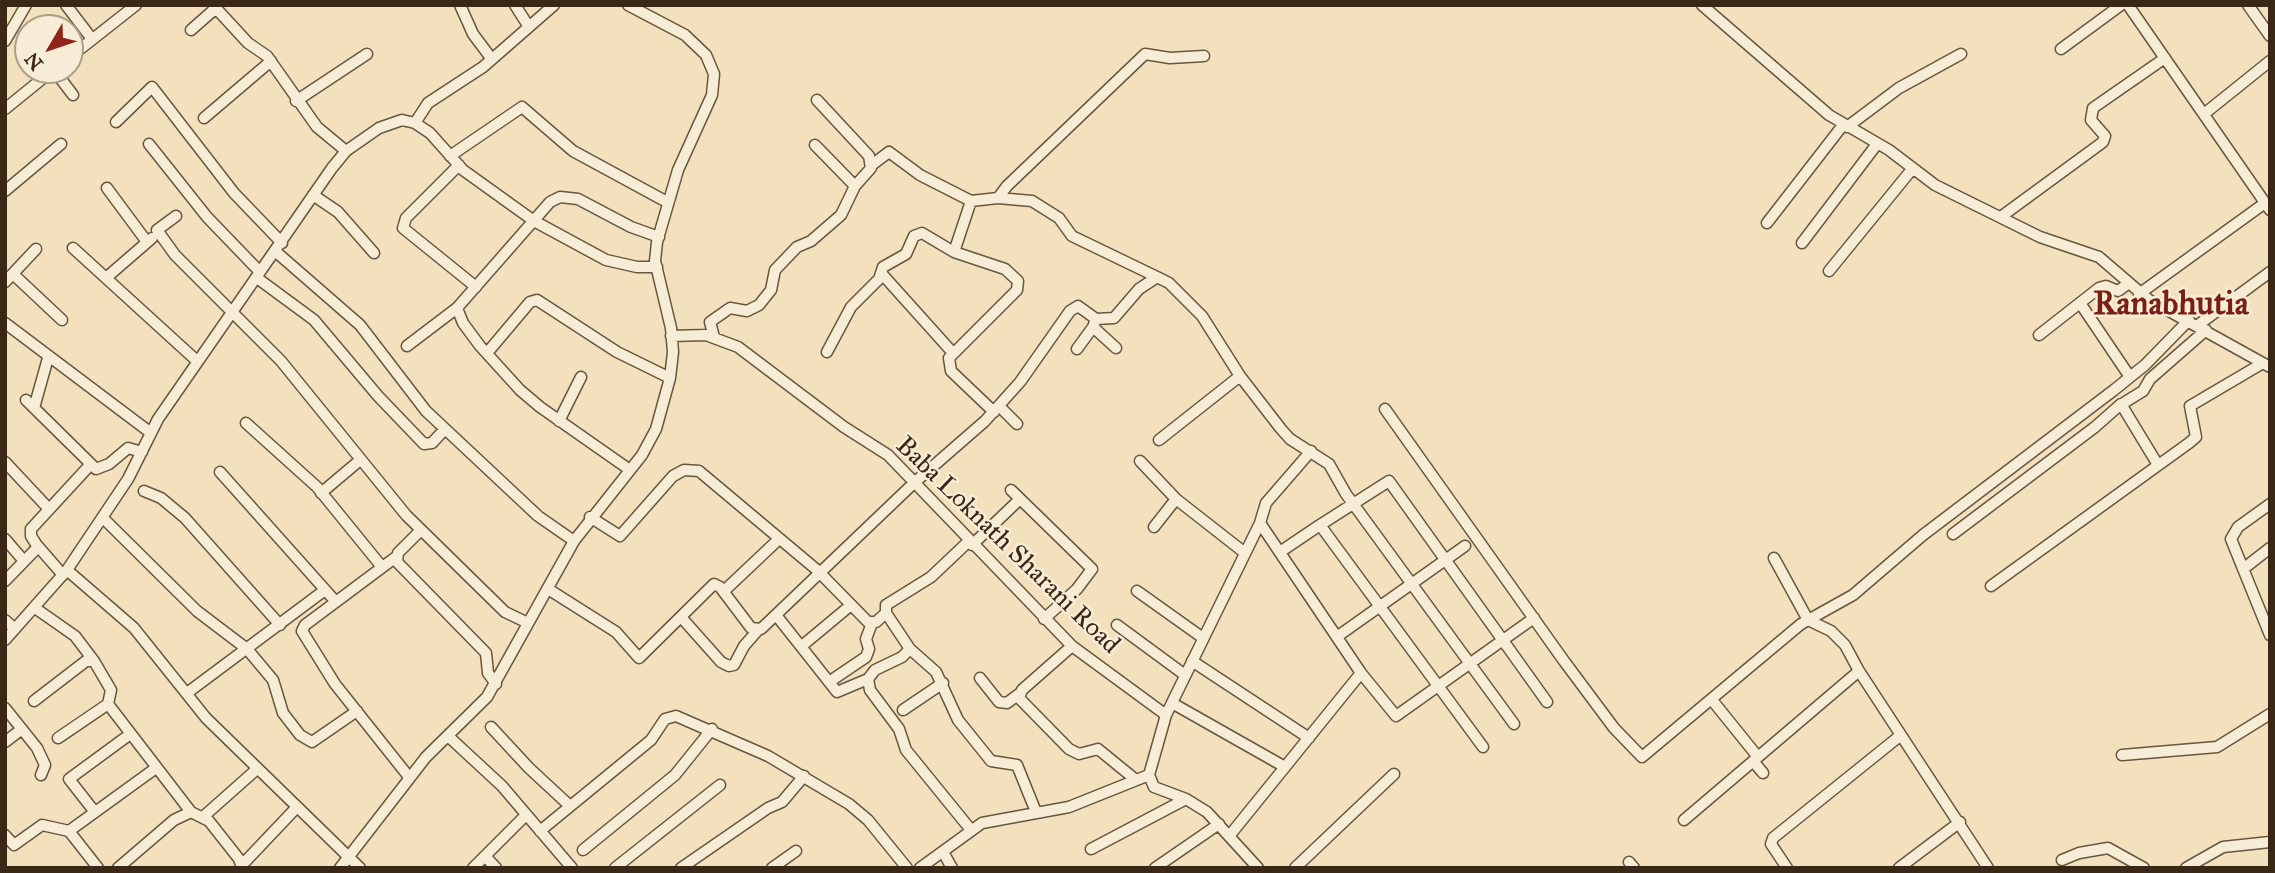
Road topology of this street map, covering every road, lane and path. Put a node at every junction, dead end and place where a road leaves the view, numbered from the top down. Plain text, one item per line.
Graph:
1 (26, 5) edge
2 (66, 5) edge
3 (136, 5) edge
4 (460, 5) edge
5 (514, 5) edge
6 (554, 5) edge
7 (628, 5) edge
8 (1702, 5) edge
9 (2121, 5) edge
10 (2128, 5) edge
11 (2248, 5) edge
12 (215, 7) edge
13 (529, 27) junction
14 (191, 30) dead end
15 (2270, 36) edge
16 (92, 39) junction
17 (5, 41) edge
18 (84, 46) edge
19 (2061, 50) dead end
20 (367, 54) dead end
21 (1961, 54) dead end
22 (1204, 56) dead end
23 (491, 58) junction
24 (2165, 58) junction
25 (271, 61) junction
26 (2270, 61) edge
27 (36, 84) edge
28 (65, 84) edge
29 (73, 94) dead end
30 (817, 100) dead end
31 (296, 101) junction
32 (5, 109) edge
33 (2204, 114) junction
34 (204, 118) dead end
35 (116, 122) dead end
36 (415, 123) junction
37 (1849, 123) junction
38 (61, 144) dead end
39 (149, 144) dead end
40 (1877, 144) junction
41 (815, 145) dead end
42 (346, 151) junction
43 (450, 156) junction
44 (873, 164) junction
45 (459, 165) junction
46 (1913, 168) junction
47 (855, 186) junction
48 (107, 188) dead end
49 (5, 191) edge
50 (313, 195) junction
51 (998, 198) junction
52 (667, 201) junction
53 (971, 201) junction
54 (2267, 207) edge
55 (176, 216) dead end
56 (2001, 216) junction
57 (534, 221) junction
58 (1767, 223) dead end
59 (158, 233) junction
60 (659, 237) junction
61 (147, 242) junction
62 (1802, 243) dead end
63 (278, 247) junction
64 (73, 248) dead end
65 (36, 249) dead end
66 (954, 252) junction
67 (374, 253) dead end
68 (657, 267) junction
69 (1829, 271) dead end
70 (2270, 272) edge
71 (882, 274) junction
72 (258, 275) junction
73 (107, 277) junction
74 (1157, 277) junction
75 (9, 278) edge
76 (2129, 283) junction
77 (476, 287) junction
78 (2139, 293) junction
79 (2080, 303) junction
80 (457, 308) junction
81 (231, 314) junction
82 (62, 320) dead end
83 (5, 323) edge
84 (1095, 323) junction
85 (2198, 325) junction
86 (2039, 335) dead end
87 (671, 336) junction
88 (714, 337) junction
89 (407, 346) dead end
90 (1116, 348) dead end
91 (1077, 349) dead end
92 (827, 352) dead end
93 (487, 353) junction
94 (953, 353) junction
95 (48, 358) junction
96 (197, 361) junction
97 (2266, 365) edge
98 (1240, 376) junction
99 (581, 377) dead end
100 (2130, 377) junction
101 (670, 378) junction
102 (2122, 404) junction
103 (996, 409) junction
104 (1385, 409) dead end
105 (559, 421) junction
106 (246, 423) dead end
107 (1017, 424) dead end
108 (445, 429) junction
109 (151, 433) junction
110 (1159, 440) dead end
111 (1311, 451) junction
112 (142, 452) junction
113 (359, 461) junction
114 (1140, 461) dead end
115 (5, 462) edge
116 (90, 465) junction
117 (2158, 465) junction
118 (630, 470) junction
119 (220, 472) dead end
120 (915, 482) junction
121 (1011, 490) dead end
122 (144, 491) dead end
123 (321, 493) junction
124 (1020, 499) junction
125 (1176, 499) junction
126 (1353, 504) junction
127 (2270, 504) edge
128 (50, 509) junction
129 (590, 517) junction
130 (103, 518) junction
131 (1260, 523) junction
132 (1320, 525) junction
133 (1154, 527) dead end
134 (421, 530) junction
135 (1953, 534) dead end
136 (5, 539) edge
137 (779, 539) junction
138 (573, 541) junction
139 (971, 543) junction
140 (1465, 546) dead end
141 (38, 547) junction
142 (2270, 548) edge
143 (1280, 552) junction
144 (1245, 553) junction
145 (396, 557) junction
146 (1774, 558) dead end
147 (1445, 559) junction
148 (24, 561) junction
149 (382, 567) junction
150 (2243, 569) junction
151 (65, 573) junction
152 (820, 573) junction
153 (5, 581) edge
154 (1412, 584) junction
155 (1991, 586) dead end
156 (325, 590) junction
157 (724, 591) junction
158 (1137, 591) dead end
159 (552, 592) junction
160 (335, 602) junction
161 (851, 605) junction
162 (1380, 607) junction
163 (35, 608) junction
164 (2265, 610) edge
165 (886, 613) junction
166 (776, 615) junction
167 (681, 617) junction
168 (1534, 618) junction
169 (1044, 619) junction
170 (5, 620) edge
171 (1808, 620) junction
172 (872, 623) junction
173 (528, 624) junction
174 (280, 625) junction
175 (1117, 625) dead end
176 (15, 629) junction
177 (758, 630) junction
178 (2270, 635) edge
179 (1338, 636) junction
180 (1203, 638) junction
181 (5, 640) edge
182 (1503, 640) junction
183 (803, 645) junction
184 (1072, 646) junction
185 (247, 649) junction
186 (910, 649) junction
187 (94, 661) junction
188 (1192, 662) junction
189 (1470, 664) junction
190 (1859, 671) junction
191 (1361, 673) junction
192 (1185, 676) junction
193 (980, 678) dead end
194 (868, 679) junction
195 (829, 682) junction
196 (943, 683) junction
197 (496, 684) junction
198 (1438, 686) junction
199 (187, 693) junction
200 (1019, 694) junction
201 (1712, 700) junction
202 (34, 701) dead end
203 (1548, 702) dead end
204 (1172, 703) junction
205 (108, 704) junction
206 (5, 708) edge
207 (903, 710) dead end
208 (357, 711) junction
209 (2270, 714) edge
210 (1166, 715) junction
211 (1514, 724) dead end
212 (491, 727) dead end
213 (22, 729) junction
214 (712, 729) junction
215 (130, 735) junction
216 (1901, 735) junction
217 (448, 736) junction
218 (1309, 737) junction
219 (58, 738) dead end
220 (5, 742) edge
221 (1483, 747) dead end
222 (2122, 755) dead end
223 (1756, 759) junction
224 (1285, 767) junction
225 (156, 768) junction
226 (257, 769) junction
227 (1763, 773) dead end
228 (1394, 774) dead end
229 (41, 775) dead end
230 (1149, 775) junction
231 (804, 776) junction
232 (409, 777) junction
233 (1136, 780) junction
234 (720, 785) dead end
235 (1186, 799) junction
236 (570, 806) junction
237 (297, 807) junction
238 (94, 811) junction
239 (191, 812) junction
240 (1037, 812) junction
241 (526, 815) junction
242 (204, 816) junction
243 (1684, 820) dead end
244 (1960, 822) junction
245 (1219, 824) junction
246 (971, 830) junction
247 (69, 831) junction
248 (540, 831) junction
249 (5, 835) edge
250 (1230, 835) junction
251 (2270, 842) edge
252 (1091, 849) dead end
253 (583, 850) dead end
254 (796, 852) dead end
255 (943, 852) junction
256 (349, 856) junction
257 (485, 856) junction
258 (2062, 860) dead end
259 (1254, 866) edge
260 (242, 867) edge
261 (98, 868) edge
262 (118, 868) edge
263 (340, 868) edge
264 (360, 868) edge
265 (473, 868) edge
266 (496, 868) edge
267 (572, 868) edge
268 (615, 868) edge
269 (681, 868) edge
270 (772, 868) edge
271 (907, 868) edge
272 (920, 868) edge
273 (952, 868) edge
274 (1155, 868) edge
275 (1295, 868) edge
276 (1787, 868) edge
277 (1899, 868) edge
278 (1988, 868) edge
279 (2144, 868) edge
280 (2186, 868) edge

1 - 17 street
2 - 16 street
3 - 16 street
4 - 23 street
5 - 13 street
6 - 13 street
7 - 52 street
8 - 37 street
9 - 19 street
10 - 24 street
11 - 15 street
12 - 14 street
12 - 25 street
13 - 23 street
16 - 18 street
20 - 31 street
21 - 37 street
22 - 51 street
23 - 36 street
24 - 33 street
24 - 56 street
25 - 31 street
25 - 34 street
26 - 33 street
27 - 32 street
28 - 29 street
30 - 44 street
31 - 42 street
33 - 54 street
35 - 63 street
36 - 42 street
36 - 43 street
37 - 40 street
37 - 58 street
38 - 49 street
39 - 72 street
40 - 46 street
40 - 62 street
41 - 47 street
42 - 50 street
43 - 45 street
43 - 52 street
44 - 47 street
44 - 53 street
45 - 57 street
45 - 77 street
46 - 56 street
46 - 69 street
47 - 88 street
48 - 61 street
50 - 63 street
50 - 67 street
51 - 53 street
51 - 74 street
52 - 60 street
53 - 66 street
54 - 78 street
55 - 59 street
56 - 76 street
57 - 60 street
57 - 68 street
57 - 77 street
59 - 61 street
59 - 81 street
60 - 68 street
61 - 73 street
63 - 72 street
63 - 108 street
64 - 73 street
65 - 75 street
66 - 71 street
66 - 94 street
68 - 87 street
70 - 85 street
71 - 92 street
71 - 94 street
72 - 81 street
72 - 108 street
73 - 96 street
74 - 84 street
74 - 98 street
75 - 82 street
76 - 78 street
76 - 79 street
77 - 80 street
78 - 85 street
79 - 86 street
79 - 100 street
80 - 89 street
80 - 93 street
81 - 96 street
81 - 113 street
83 - 95 street
84 - 90 street
84 - 91 street
84 - 103 street
85 - 97 street
85 - 100 street
85 - 102 street
87 - 88 street, Baba Loknath Sharani Road
87 - 101 street
88 - 120 street, Baba Loknath Sharani Road
93 - 101 street
93 - 105 street
94 - 103 street
95 - 109 street
95 - 116 street
96 - 109 street
97 - 117 street
98 - 110 street
98 - 111 street
99 - 105 street
100 - 171 street
101 - 118 street
102 - 117 street
102 - 135 street
103 - 107 street
103 - 120 street
104 - 168 street
105 - 118 street
106 - 123 street
108 - 138 street
109 - 112 street
111 - 126 street
111 - 131 street
112 - 116 street
112 - 130 street
113 - 123 street
113 - 134 street
114 - 125 street
115 - 128 street
116 - 128 street
117 - 155 street
118 - 129 street
119 - 156 street
120 - 139 street, Baba Loknath Sharani Road
120 - 152 street
121 - 124 street
122 - 174 street
123 - 149 street
124 - 139 street
124 - 169 street
125 - 133 street
125 - 144 street
126 - 132 street
126 - 147 street
126 - 154 street
127 - 150 street
128 - 141 street
129 - 137 street
129 - 138 street
130 - 151 street
130 - 185 street
131 - 143 street
131 - 144 street
132 - 143 street
132 - 162 street
134 - 145 street
134 - 173 street
136 - 148 street
137 - 152 street
137 - 157 street
138 - 159 street
139 - 165 street
139 - 169 street, Baba Loknath Sharani Road
140 - 147 street
141 - 148 street
141 - 151 street
142 - 150 street
143 - 179 street
144 - 180 street
145 - 149 street
145 - 197 street
146 - 171 street
147 - 154 street
147 - 182 street
148 - 153 street
149 - 160 street
150 - 164 street
151 - 163 street
151 - 199 street
152 - 161 street
152 - 166 street
154 - 162 street
154 - 189 street
156 - 160 street
156 - 174 street
157 - 167 street
157 - 177 street
158 - 180 street
159 - 167 street
159 - 173 street
160 - 208 street
161 - 172 street
161 - 183 street
162 - 179 street
162 - 198 street
163 - 176 street
163 - 187 street
164 - 178 street
165 - 172 street
165 - 186 street
166 - 177 street
166 - 183 street
167 - 177 street
168 - 182 street
168 - 201 street
169 - 184 street, Baba Loknath Sharani Road
170 - 176 street
171 - 190 street
171 - 201 street
172 - 195 street
173 - 197 street
174 - 185 street
175 - 192 street
176 - 181 street
179 - 191 street
180 - 188 street
182 - 189 street
182 - 203 street
183 - 195 street
184 - 200 street
184 - 210 street, Baba Loknath Sharani Road
185 - 199 street
185 - 208 street
186 - 194 street
186 - 196 street
187 - 202 street
187 - 205 street
188 - 192 street
188 - 218 street
189 - 198 street
189 - 211 street
190 - 216 street
190 - 223 street
191 - 198 street
191 - 218 street
192 - 204 street
193 - 200 street
194 - 195 street
194 - 246 street
196 - 207 street
196 - 240 street
197 - 217 street
198 - 221 street
199 - 226 street
200 - 233 street
201 - 223 street
204 - 210 street
204 - 224 street
205 - 215 street
205 - 219 street
206 - 213 street
208 - 232 street
209 - 222 street
210 - 230 street
212 - 236 street
213 - 220 street
213 - 229 street
214 - 231 street
214 - 236 street
214 - 253 street
215 - 225 street
215 - 238 street
216 - 244 street
216 - 276 street
217 - 232 street
217 - 241 street
218 - 224 street
223 - 227 street
223 - 243 street
224 - 250 street
225 - 238 street
225 - 239 street
226 - 237 street
226 - 242 street
228 - 275 street
230 - 233 street
230 - 235 street
231 - 269 street
231 - 271 street
232 - 256 street
233 - 240 street
234 - 268 street
235 - 245 street
235 - 252 street
236 - 248 street
237 - 256 street
237 - 260 street
238 - 247 street
239 - 242 street
239 - 262 street
240 - 246 street
241 - 248 street
241 - 257 street
242 - 260 street
244 - 277 street
244 - 278 street
245 - 250 street
245 - 274 street
246 - 255 street
247 - 249 street
247 - 261 street
248 - 267 street
250 - 259 street
251 - 280 street
254 - 270 street
255 - 272 street
255 - 273 street
256 - 263 street
256 - 264 street
257 - 265 street
257 - 266 street
258 - 279 street

